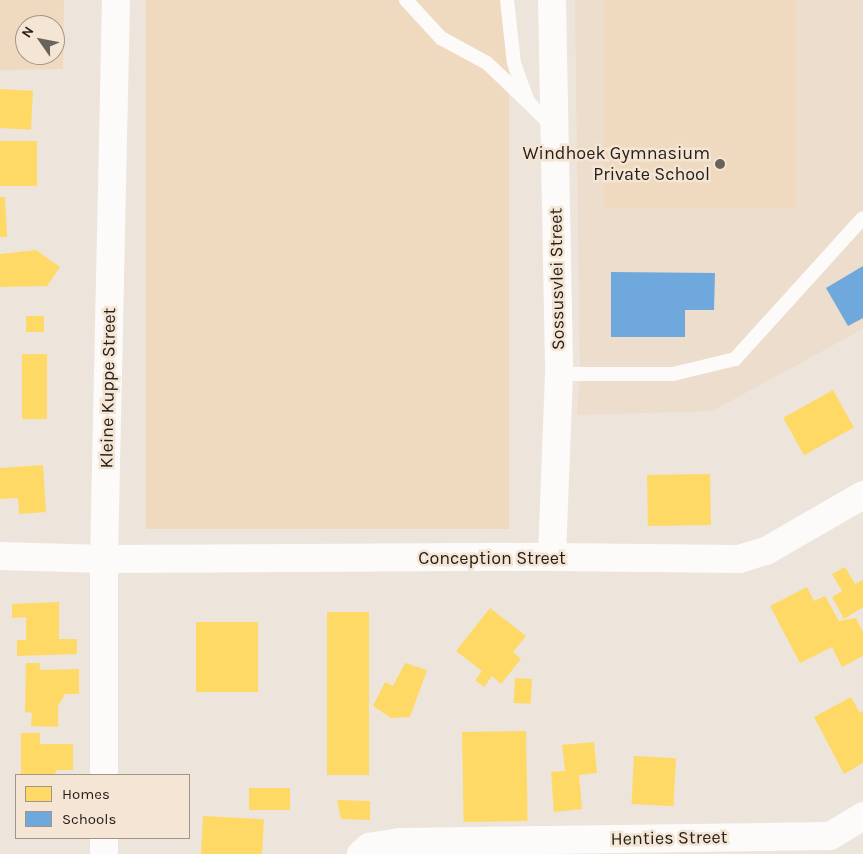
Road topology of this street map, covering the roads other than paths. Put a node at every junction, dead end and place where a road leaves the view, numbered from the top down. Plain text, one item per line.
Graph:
1 (116, 0) edge
2 (406, 0) edge
3 (507, 0) edge
4 (552, 0) edge
5 (528, 102) junction
6 (554, 129) junction
7 (863, 218) edge
8 (559, 374) junction
9 (863, 495) edge
10 (0, 556) edge
11 (552, 557) junction
12 (104, 559) junction
13 (104, 774) edge
14 (863, 816) edge
15 (104, 839) edge
16 (830, 845) edge
17 (104, 854) edge
18 (360, 854) edge

1 - 12 street, Kleine Kuppe Street
2 - 5 lane
3 - 5 lane
4 - 6 street, Sossusvlei Street
5 - 6 lane
6 - 8 street, Sossusvlei Street
7 - 8 lane
8 - 11 street, Sossusvlei Street
9 - 11 street, Conception Street
10 - 12 street, Conception Street
11 - 12 street, Conception Street
12 - 13 street, Kleine Kuppe Street
14 - 16 street, Henties Street
15 - 17 street
16 - 18 street, Henties Street

